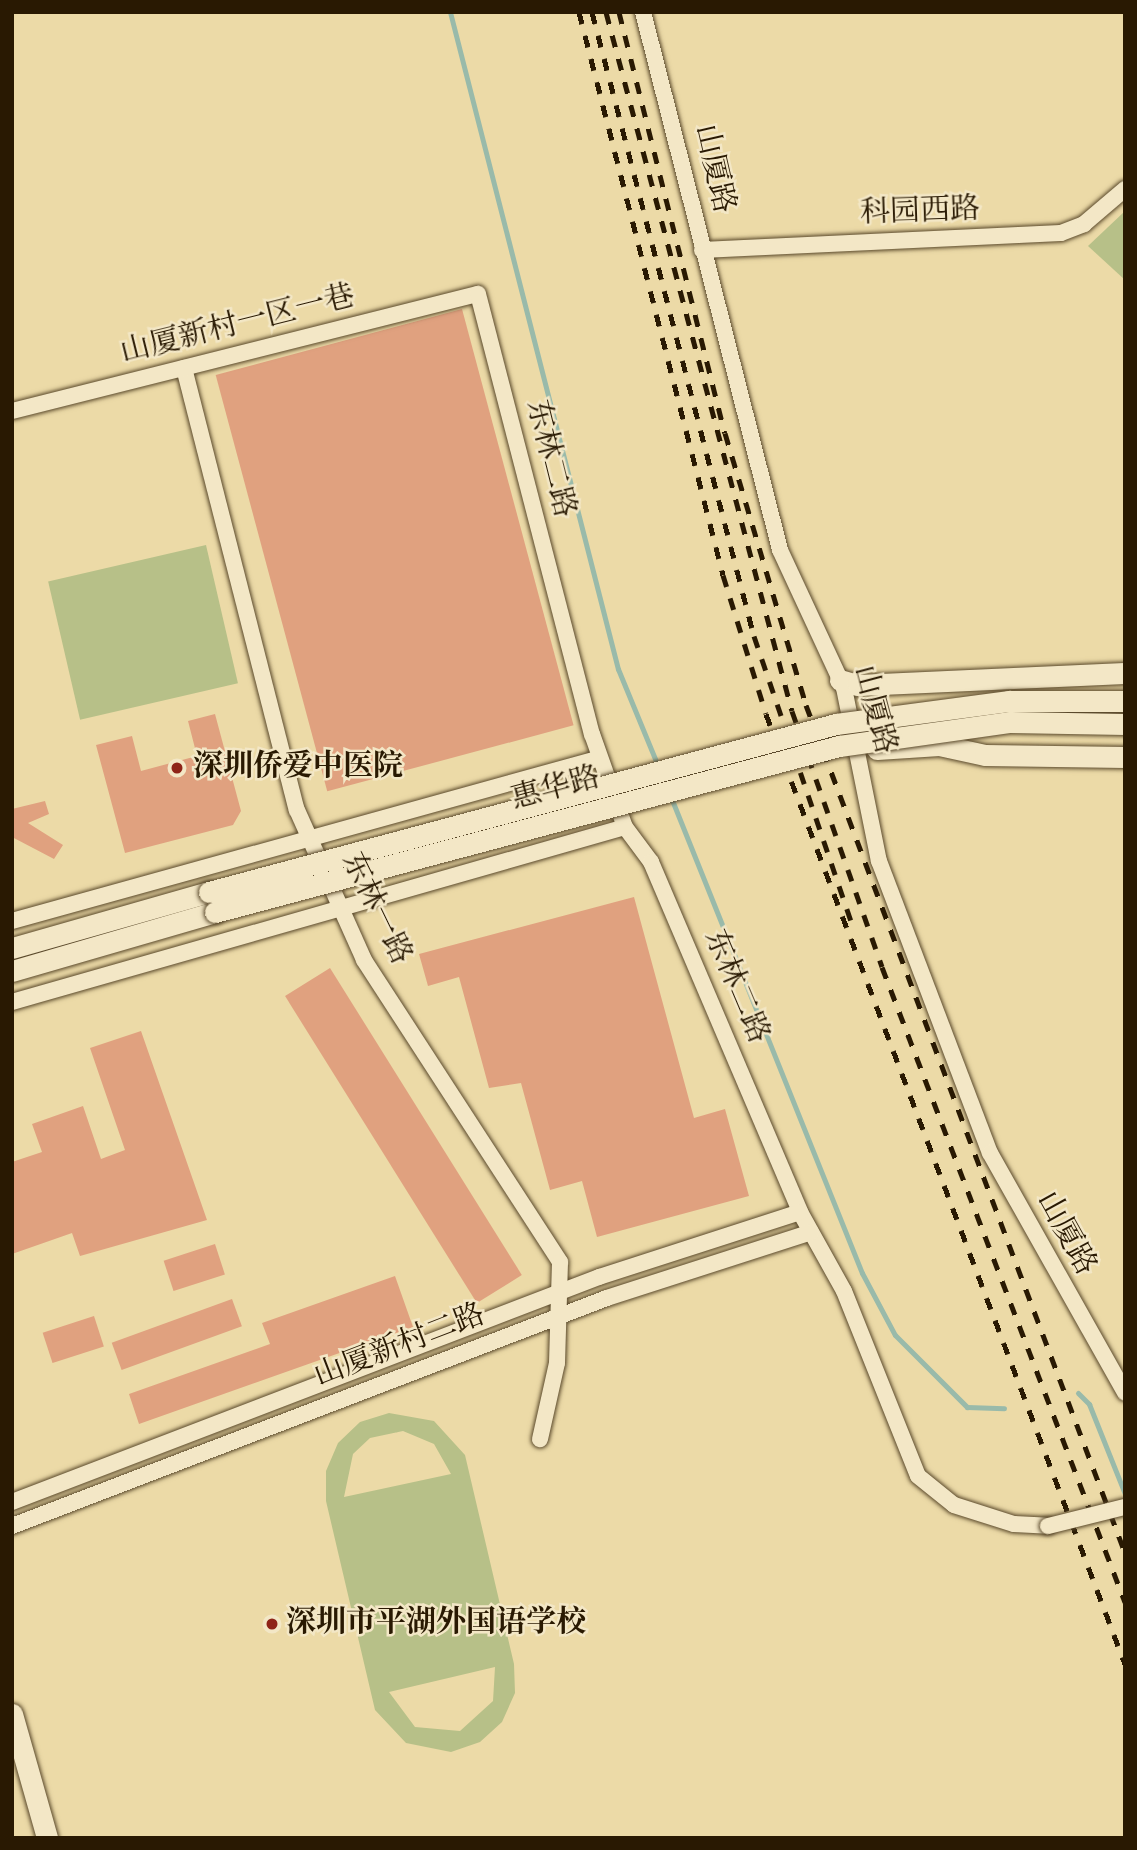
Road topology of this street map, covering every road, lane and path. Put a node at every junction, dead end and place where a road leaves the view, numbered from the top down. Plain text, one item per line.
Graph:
1 (643, 12) edge
2 (1125, 189) edge
3 (702, 250) junction
4 (478, 294) joint
5 (184, 368) junction
6 (12, 411) edge
7 (1125, 673) edge
8 (840, 680) junction
9 (1125, 701) edge
10 (1125, 724) edge
11 (857, 749) junction
12 (1125, 757) edge
13 (600, 758) junction
14 (625, 827) junction
15 (310, 838) junction
16 (212, 902) junction
17 (341, 908) junction
18 (12, 921) edge
19 (12, 939) edge
20 (39, 940) junction
21 (12, 947) edge
22 (44, 961) junction
23 (12, 971) edge
24 (12, 985) edge
25 (12, 1002) edge
26 (800, 1212) junction
27 (811, 1232) junction
28 (559, 1292) junction
29 (559, 1316) junction
30 (1125, 1393) edge
31 (540, 1439) dead end
32 (12, 1502) edge
33 (1125, 1507) edge
34 (12, 1526) edge
35 (12, 1714) edge
36 (47, 1838) edge

1 - 3 street, 山厦路
2 - 3 street, 科园西路
3 - 8 street, 山厦路
4 - 5 street, 山厦新村一区一巷
4 - 13 street, 东林二路
5 - 6 street, 山厦新村一区一巷
5 - 15 street, 东林一路
7 - 8 main road
8 - 11 street, 山厦路
9 - 16 main road, 惠华路, bridge
10 - 16 main road, 惠华路, bridge
11 - 12 main road
11 - 30 street, 山厦路
13 - 14 street, 东林二路
13 - 15 street
14 - 17 street
14 - 26 street, 东林二路
15 - 17 street, 东林一路
15 - 18 street
16 - 20 main road, 惠华路
16 - 22 main road, 惠华路
17 - 25 street
17 - 28 street, 东林一路
19 - 20 main road
20 - 21 main road, 惠华路
22 - 23 main road, 惠华路
22 - 24 main road
26 - 27 street, 东林二路
26 - 28 street, 山厦新村二路
27 - 29 street, 山厦新村二路
27 - 33 street, 东林二路, bridge
28 - 29 street, 东林一路
28 - 32 street, 山厦新村二路
29 - 31 street, 东林一路
29 - 34 street, 山厦新村二路
35 - 36 main road

